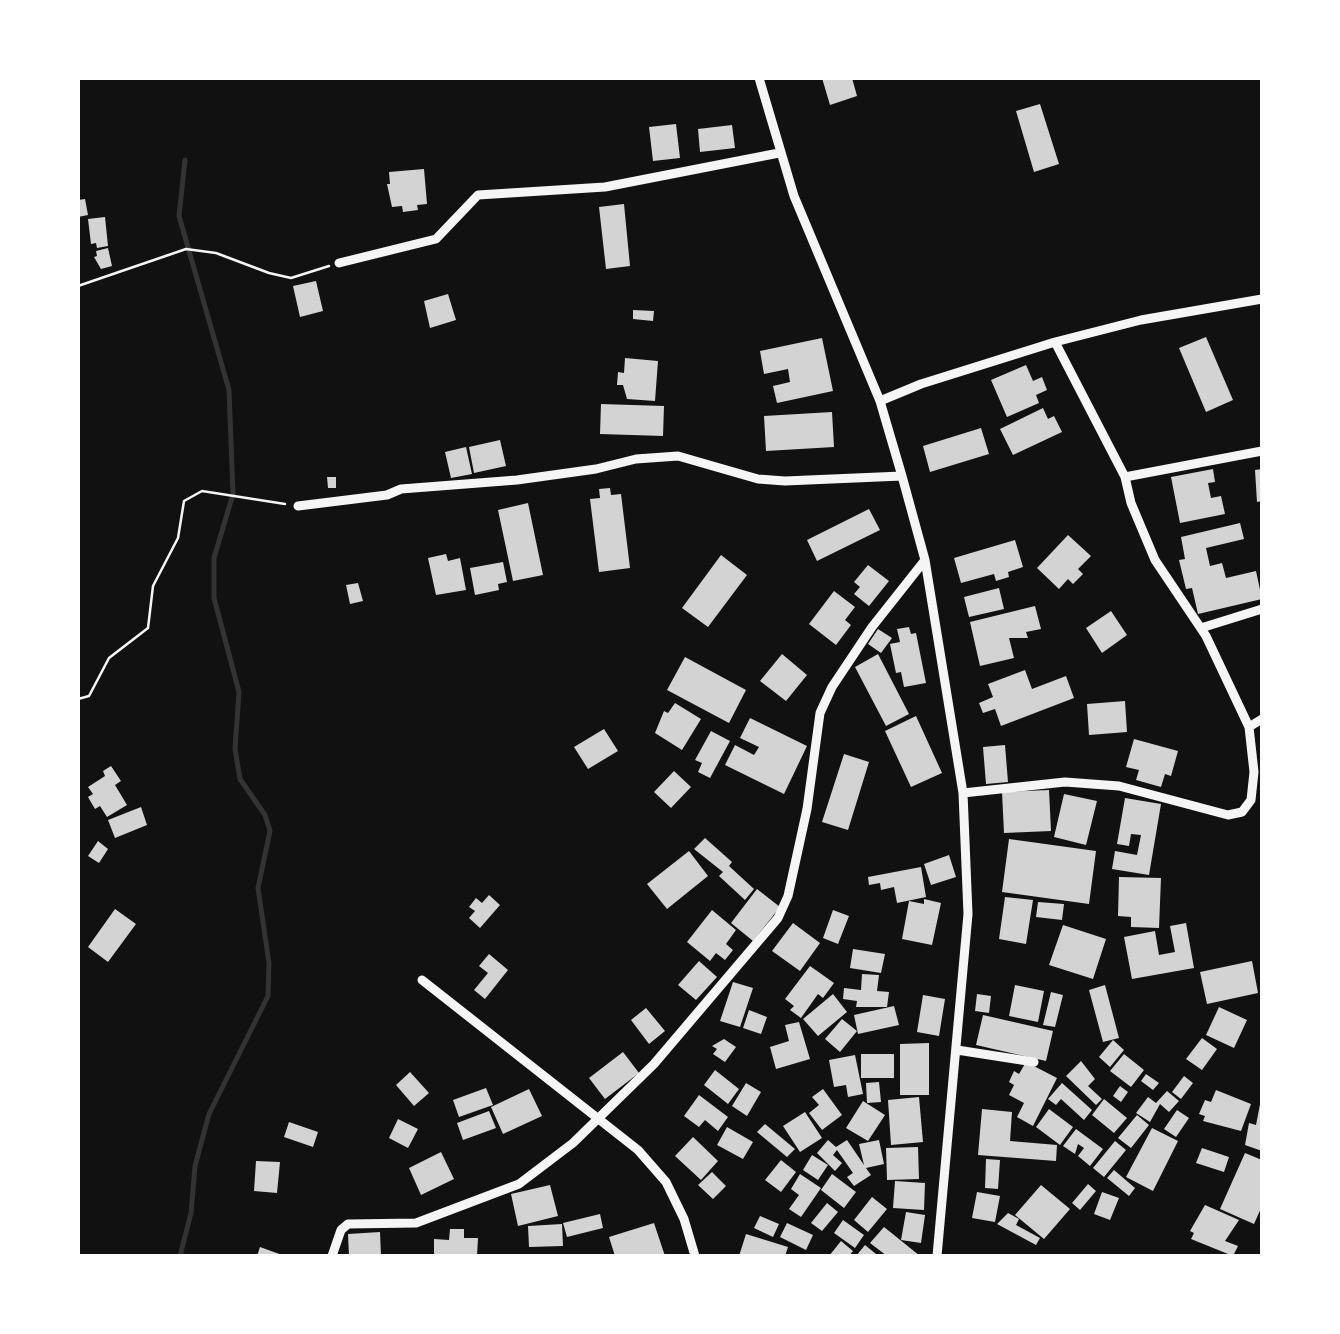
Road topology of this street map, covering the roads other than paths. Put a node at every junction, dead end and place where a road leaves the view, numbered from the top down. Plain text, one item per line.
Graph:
1 (759, 78) edge
2 (778, 153) junction
3 (340, 263) road end
4 (1262, 299) edge
5 (1055, 342) junction
6 (880, 401) junction
7 (1262, 451) edge
8 (902, 476) junction
9 (1126, 478) junction
10 (298, 506) road end
11 (925, 560) junction
12 (1262, 608) edge
13 (1201, 628) junction
14 (1262, 719) edge
15 (1248, 727) junction
16 (963, 793) junction
17 (422, 980) dead end
18 (956, 1050) junction
19 (1034, 1062) dead end
20 (600, 1118) junction
21 (332, 1256) edge
22 (695, 1256) edge
23 (937, 1256) edge

1 - 2 street
2 - 3 street
2 - 6 street
4 - 5 street
5 - 6 street
5 - 9 street
6 - 8 street
7 - 9 street
8 - 10 street
8 - 11 street
9 - 13 street
11 - 16 street
11 - 20 street
12 - 13 street
13 - 15 street
14 - 15 street
15 - 16 street
16 - 18 street
17 - 20 street
18 - 19 street
18 - 23 street
20 - 21 street
20 - 22 street

